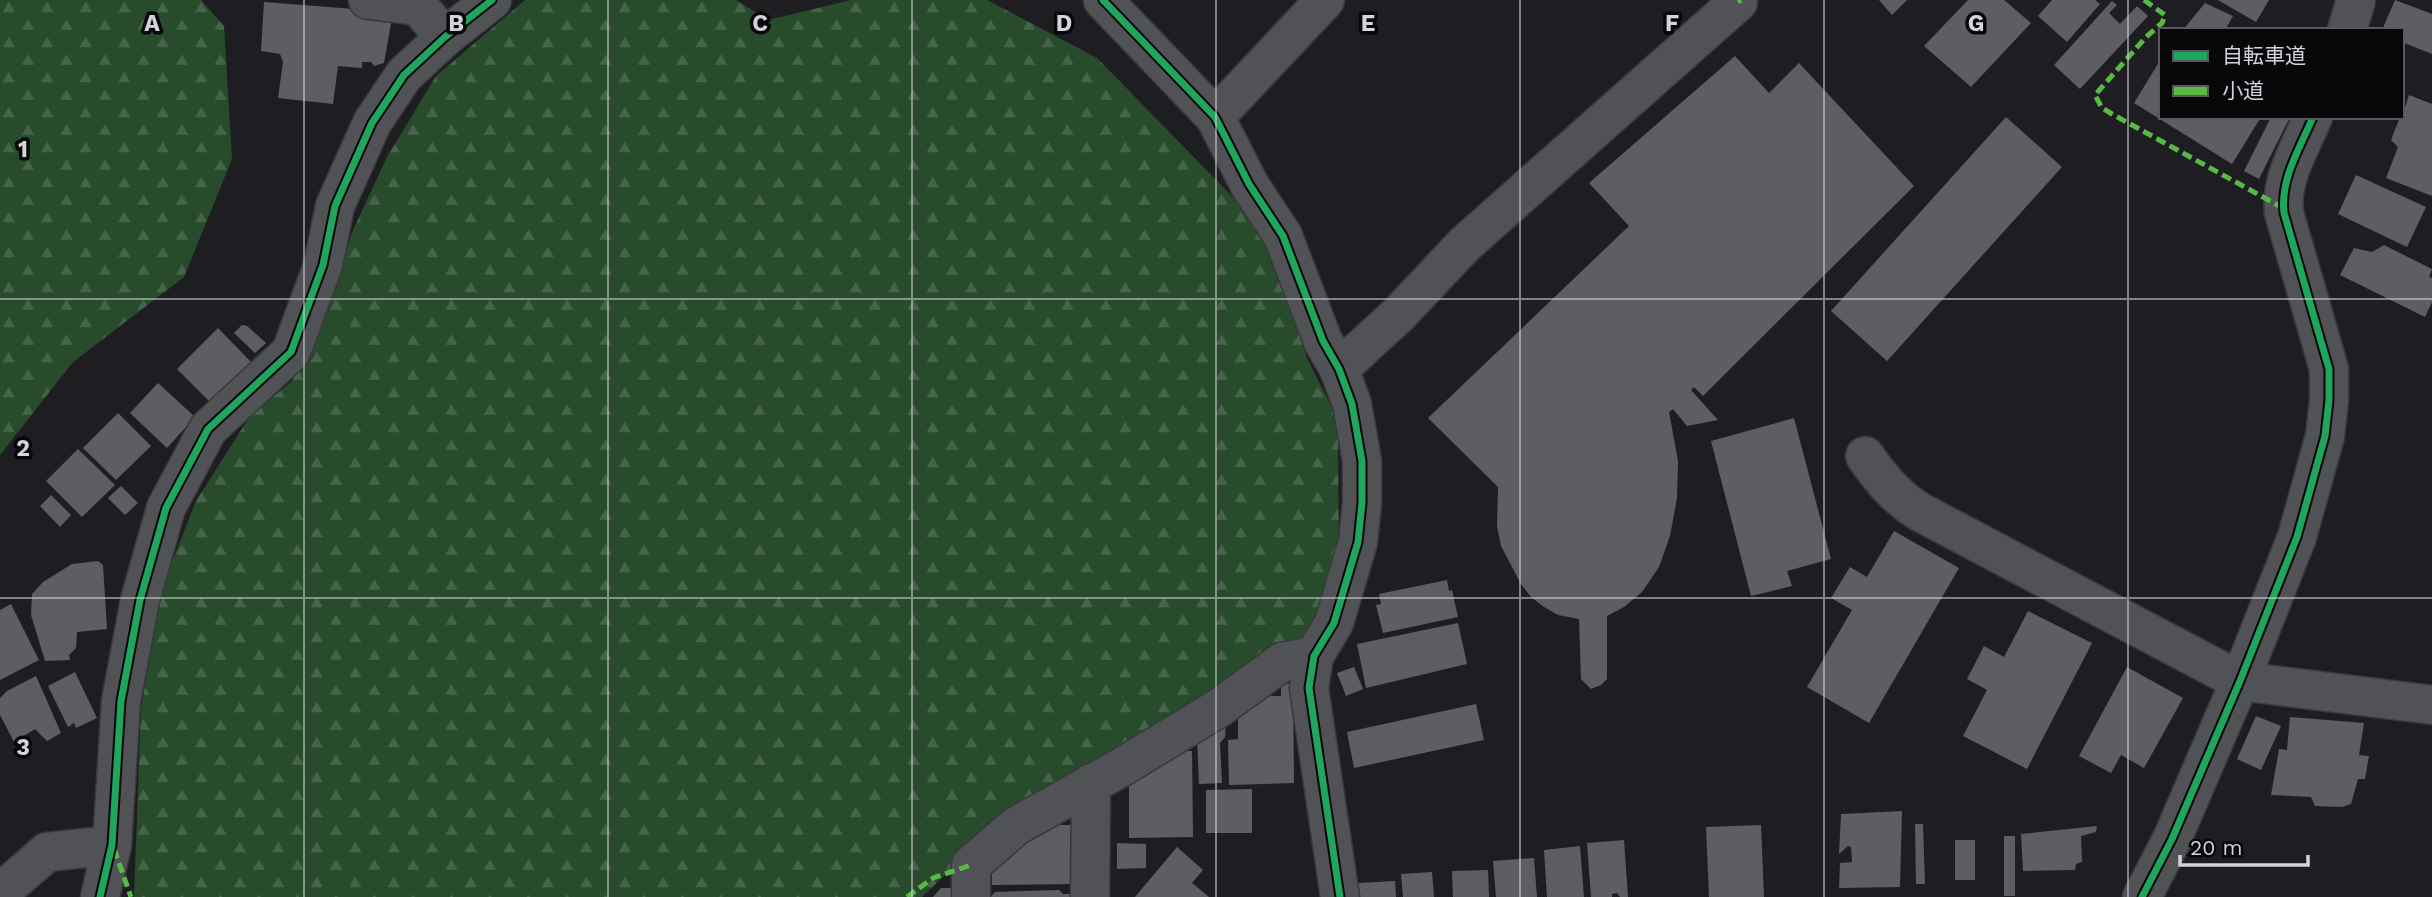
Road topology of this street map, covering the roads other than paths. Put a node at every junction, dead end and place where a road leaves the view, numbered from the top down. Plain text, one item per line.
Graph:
1 (368, 0) edge
2 (492, 0) edge
3 (1103, 0) edge
4 (1325, 0) edge
5 (2356, 0) edge
6 (1738, 2) dead end
7 (2348, 28) edge
8 (445, 37) junction
9 (1215, 117) junction
10 (2312, 119) edge
11 (1339, 369) junction
12 (1865, 456) dead end
13 (1314, 656) junction
14 (2240, 681) junction
15 (2432, 705) edge
16 (1091, 783) junction
17 (113, 845) junction
18 (0, 893) edge
19 (100, 897) edge
20 (971, 897) edge
21 (1090, 897) edge
22 (1340, 897) edge
23 (2142, 897) edge

1 - 8 street
2 - 8 street
3 - 9 street
4 - 9 street
5 - 7 street
6 - 11 street
8 - 17 street
9 - 11 street
10 - 14 street
11 - 13 street
12 - 14 street
13 - 16 street
13 - 22 street
14 - 15 street
14 - 23 street
16 - 20 street
16 - 21 street
17 - 18 street
17 - 19 street

